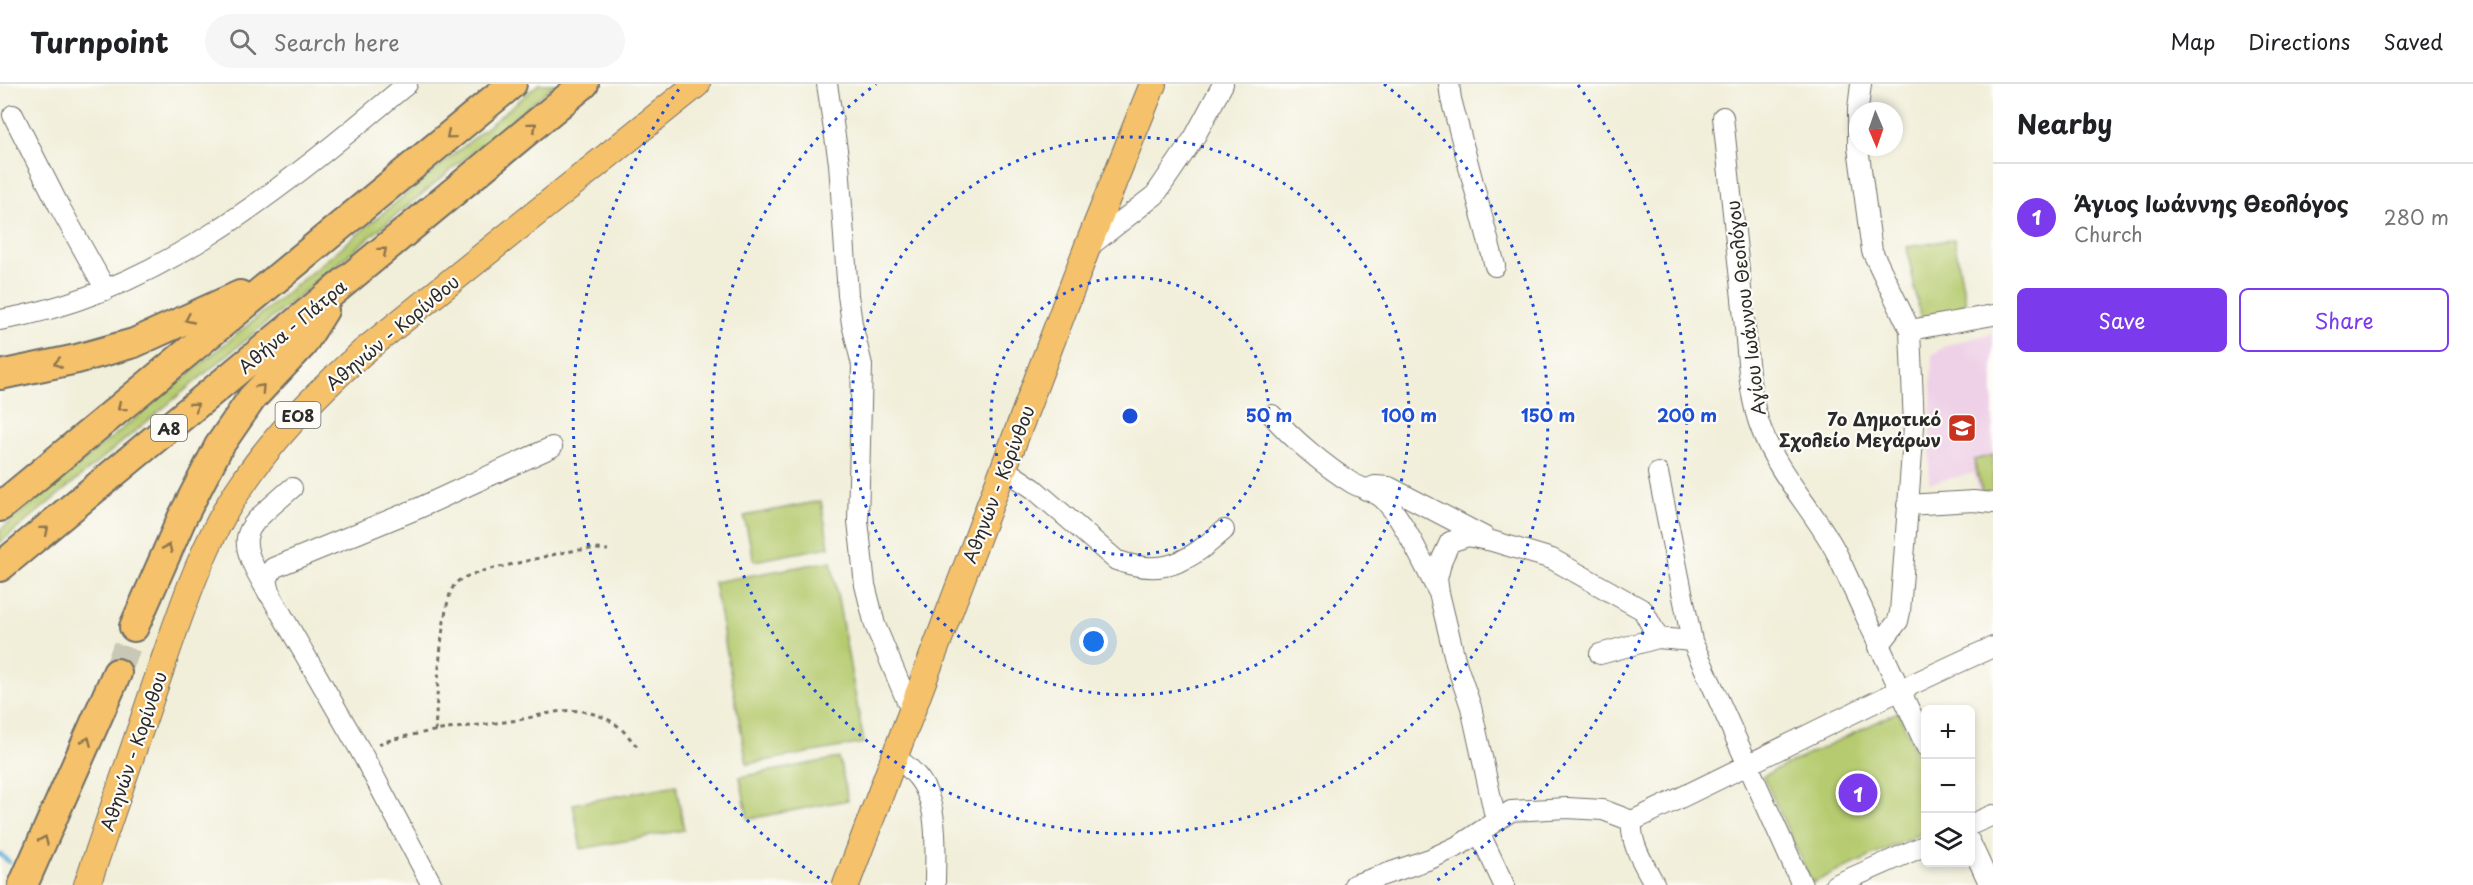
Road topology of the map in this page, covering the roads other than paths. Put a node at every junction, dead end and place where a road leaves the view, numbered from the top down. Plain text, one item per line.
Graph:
1 (407, 84) edge
2 (512, 84) edge
3 (584, 84) edge
4 (697, 84) edge
5 (827, 84) edge
6 (1153, 84) edge
7 (1223, 84) edge
8 (1449, 84) edge
9 (1861, 84) edge
10 (1859, 102) edge
11 (13, 116) dead end
12 (1723, 117) dead end
13 (1859, 156) edge
14 (1087, 248) junction
15 (1495, 266) dead end
16 (280, 276) junction
17 (338, 288) junction
18 (106, 290) junction
19 (1993, 315) edge
20 (0, 320) edge
21 (1910, 330) junction
22 (0, 375) edge
23 (1272, 415) dead end
24 (552, 447) dead end
25 (1004, 469) junction
26 (1658, 473) dead end
27 (292, 488) dead end
28 (1366, 490) junction
29 (1993, 503) edge
30 (1907, 505) junction
31 (0, 507) edge
32 (1224, 530) dead end
33 (1492, 541) junction
34 (0, 567) edge
35 (1439, 593) junction
36 (271, 596) junction
37 (134, 627) tunnel mouth
38 (1658, 638) junction
39 (1692, 641) junction
40 (1878, 647) junction
41 (1993, 647) edge
42 (1600, 654) dead end
43 (117, 673) tunnel mouth
44 (1898, 689) junction
45 (912, 713) junction
46 (1921, 736) edge
47 (895, 757) junction
48 (1748, 766) junction
49 (1993, 815) edge
50 (1496, 820) junction
51 (1632, 821) junction
52 (1975, 823) edge
53 (1480, 834) junction
54 (1921, 847) edge
55 (1975, 850) edge
56 (23, 885) edge
57 (87, 885) edge
58 (432, 885) edge
59 (846, 885) edge
60 (934, 885) edge
61 (1354, 885) edge
62 (1504, 885) edge
63 (1655, 885) edge
64 (1802, 885) edge
65 (1835, 885) edge
66 (1992, 885) edge

1 - 18 street
2 -> 16 highway, Α8
17 -> 3 highway, Αθήνα - Πάτρα / Α8
4 - 57 main road, Αθηνών - Κορίνθου / ΕΟ8
5 - 45 street
6 - 14 main road, Αθηνών - Κορίνθου
7 - 14 street
8 - 15 street
9 - 10 street
11 - 18 street
12 - 40 street, Αγίου Ιωάννου Θεολόγου
13 - 21 street
14 - 25 main road, Αθηνών - Κορίνθου
16 -> 22 highway
16 -> 31 highway, Α8
34 -> 17 highway, Αθήνα - Πάτρα / Α8
37 -> 17 highway
18 - 20 street
19 - 21 street
21 - 30 street
23 - 28 street
24 - 36 street
25 - 32 street
25 - 45 main road, Αθηνών - Κορίνθου
26 - 39 street
27 - 36 street
28 - 33 street
28 - 35 street
29 - 30 street
30 - 40 street
33 - 35 street
33 - 38 street
35 - 50 street
36 - 58 street
38 - 39 street
38 - 42 street
39 - 48 street
40 - 44 street, Αγίου Ιωάννου Θεολόγου
41 - 44 street
56 -> 43 highway
44 - 46 street, Αγίου Ιωάννου Θεολόγου
44 - 48 street
45 - 47 main road, Αθηνών - Κορίνθου
47 - 59 main road, Αθηνών - Κορίνθου
47 - 60 street
48 - 51 street
48 - 64 street
49 - 52 street
50 - 51 street
50 - 53 street
51 - 63 street
53 - 61 street
53 - 62 street
54 - 65 street
55 - 66 street

